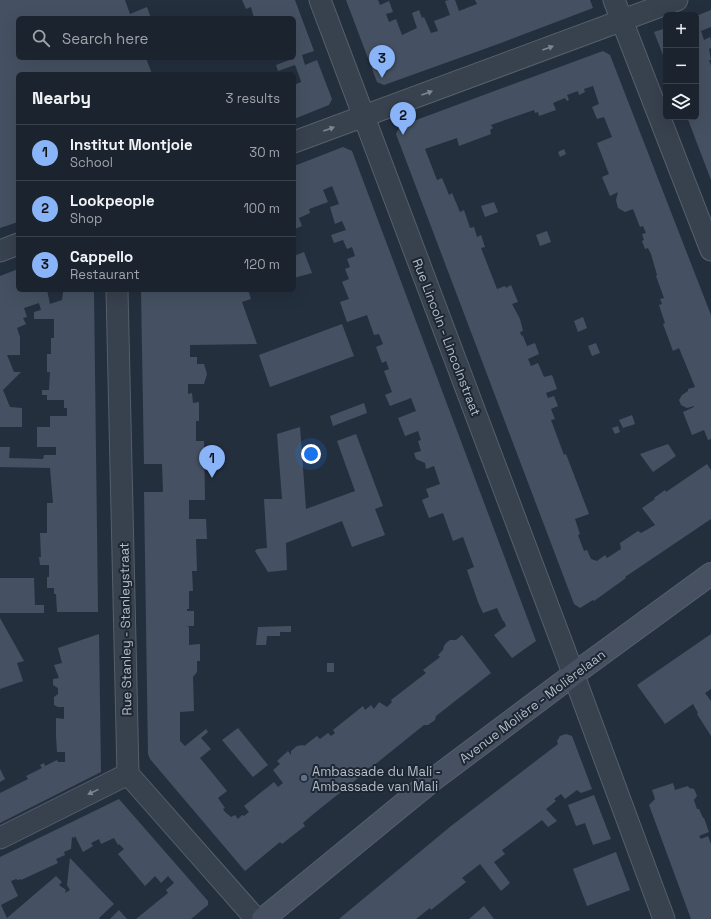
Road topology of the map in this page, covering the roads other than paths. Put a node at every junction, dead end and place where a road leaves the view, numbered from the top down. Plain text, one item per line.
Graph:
1 (320, 0) edge
2 (614, 0) edge
3 (676, 0) edge
4 (622, 20) junction
5 (364, 117) junction
6 (296, 141) edge
7 (16, 245) edge
8 (711, 250) edge
9 (0, 251) edge
10 (117, 292) edge
11 (711, 574) edge
12 (574, 674) junction
13 (128, 774) junction
14 (0, 838) edge
15 (256, 919) edge
16 (263, 919) edge
17 (664, 919) edge

1 - 5 street, Rue Lincoln - Lincolnstraat
2 - 4 street
3 - 4 street
5 -> 4 street
4 - 8 street
6 -> 5 street
5 - 12 street, Rue Lincoln - Lincolnstraat
7 - 9 street
10 - 13 street, Rue Stanley - Stanleystraat
11 - 12 street, Avenue Molière - Molièrelaan
12 - 16 street, Avenue Molière - Molièrelaan
12 - 17 street, Rue Lincoln - Lincolnstraat
13 -> 14 street
13 - 15 street

